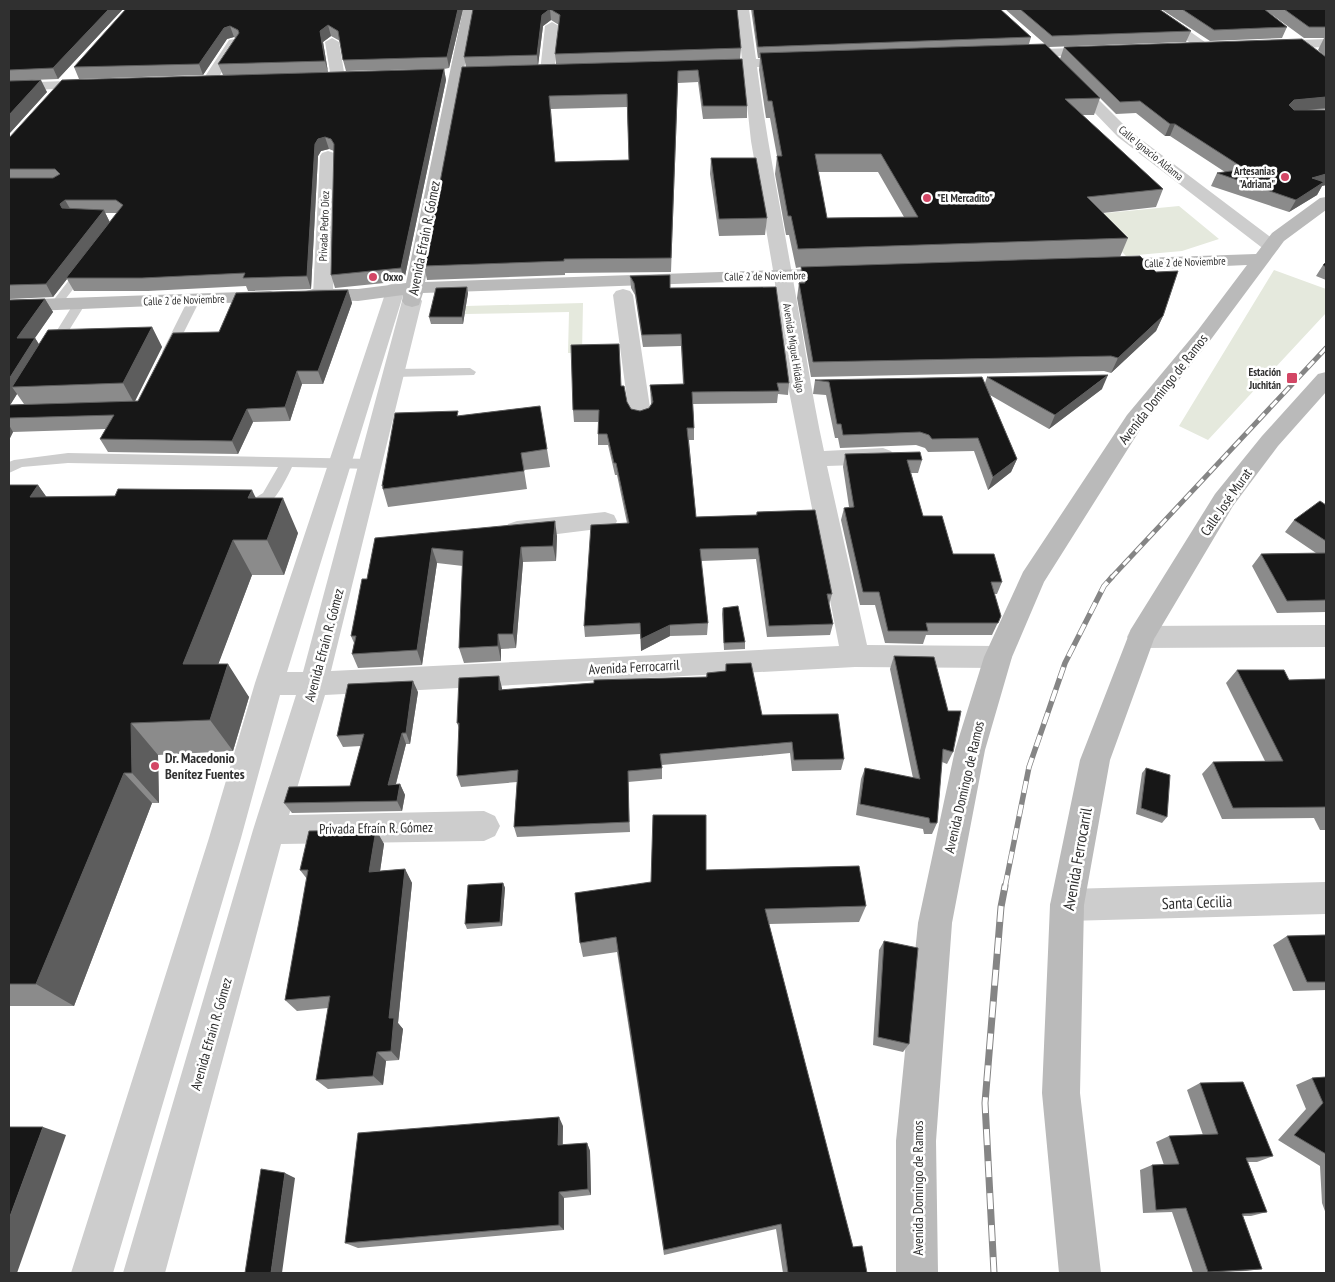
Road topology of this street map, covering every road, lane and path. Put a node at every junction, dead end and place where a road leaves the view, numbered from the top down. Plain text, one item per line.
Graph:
1 (468, 9) edge
2 (742, 9) edge
3 (1150, 9) edge
4 (552, 26) edge
5 (1284, 32) edge
6 (332, 42) edge
7 (234, 43) edge
8 (1326, 43) edge
9 (1298, 44) junction
10 (1040, 45) junction
11 (1261, 45) edge
12 (1186, 48) edge
13 (1109, 51) edge
14 (1060, 53) junction
15 (1005, 54) edge
16 (1319, 59) edge
17 (810, 61) edge
18 (751, 63) junction
19 (692, 66) edge
20 (77, 71) edge
21 (547, 72) edge
22 (450, 74) junction
23 (473, 74) edge
24 (338, 78) edge
25 (229, 81) edge
26 (113, 84) edge
27 (65, 85) junction
28 (9, 87) edge
29 (52, 99) edge
30 (1143, 131) junction
31 (1124, 134) junction
32 (328, 156) dead end
33 (1326, 202) edge
34 (1266, 253) junction
35 (90, 260) edge
36 (1183, 263) junction
37 (849, 281) edge
38 (1218, 283) junction
39 (784, 284) junction
40 (323, 295) junction
41 (403, 295) junction
42 (623, 295) junction
43 (194, 300) junction
44 (56, 304) junction
45 (80, 304) junction
46 (9, 306) edge
47 (47, 356) edge
48 (164, 360) edge
49 (470, 372) dead end
50 (394, 373) junction
51 (1326, 379) edge
52 (640, 414) edge
53 (907, 456) edge
54 (814, 459) junction
55 (287, 463) junction
56 (340, 463) junction
57 (372, 464) junction
58 (9, 468) edge
59 (237, 510) edge
60 (605, 521) dead end
61 (498, 532) edge
62 (1326, 636) edge
63 (1141, 637) junction
64 (855, 656) junction
65 (998, 658) junction
66 (269, 683) junction
67 (314, 684) junction
68 (484, 826) dead end
69 (269, 830) junction
70 (1326, 898) edge
71 (1067, 905) junction
72 (92, 1273) edge
73 (144, 1273) edge
74 (917, 1273) edge
75 (1080, 1273) edge

1 - 22 street, Avenida Efraín R. Gómez
2 - 18 street, Avenida Miguel Hidalgo
3 - 12 street
4 - 21 street
5 - 9 street
6 - 24 street
7 - 25 street
8 - 9 street
9 - 11 street
9 - 16 street
10 - 14 street, Calle Ignacio Aldama
10 - 15 street
10 - 31 street, Calle Ignacio Aldama
13 - 14 street
14 - 30 street, Calle Ignacio Aldama
17 - 18 street
18 - 19 street
18 - 39 street, Avenida Miguel Hidalgo
20 - 27 street
22 - 23 street
22 - 41 street, Avenida Efraín R. Gómez
26 - 27 street
27 - 28 street
27 - 29 street
30 - 31 street
30 - 34 street, Calle Ignacio Aldama
31 - 34 street, Calle Ignacio Aldama
32 - 40 street, Privada Pedro Diez
33 - 34 street, Avenida Domingo de Ramos
34 - 36 street, Calle 2 de Noviembre
34 - 38 street, Avenida Domingo de Ramos
34 - 38 street, Calle 2 de Noviembre
35 - 44 lane
36 - 38 street
36 - 38 street, Calle 2 de Noviembre
37 - 39 street, Calle 2 de Noviembre
38 - 65 street, Avenida Domingo de Ramos
39 - 41 street, Calle 2 de Noviembre
39 - 42 street, Calle 2 de Noviembre
39 - 54 street, Avenida Miguel Hidalgo
40 - 41 street, Calle 2 de Noviembre
40 - 43 street, Calle 2 de Noviembre
41 - 42 street, Calle 2 de Noviembre
41 - 50 street, Avenida Efraín R. Gómez
41 - 56 street, Avenida Efraín R. Gómez
42 - 52 street
43 - 45 street, Calle 2 de Noviembre
43 - 48 lane
44 - 45 street, Calle 2 de Noviembre
44 - 46 street, Calle 2 de Noviembre
45 - 47 lane
49 - 50 lane
50 - 57 street, Avenida Efraín R. Gómez
51 - 63 street, Calle José Murat
53 - 54 street
54 - 64 street, Avenida Miguel Hidalgo
55 - 56 lane
55 - 58 lane
55 - 59 lane
56 - 57 lane
56 - 66 street, Avenida Efraín R. Gómez
57 - 67 street, Avenida Efraín R. Gómez
60 - 61 street
62 - 63 street
63 - 71 street, Avenida Ferrocarril
64 - 65 street, Avenida Ferrocarril
64 - 67 street, Avenida Ferrocarril
65 - 74 street, Avenida Domingo de Ramos
66 - 67 street, Avenida Ferrocarril
66 - 72 street, Avenida Efraín R. Gómez
67 - 69 street, Avenida Efraín R. Gómez
68 - 69 street, Privada Efraín R. Gómez
69 - 73 street, Avenida Efraín R. Gómez
70 - 71 street, Santa Cecilia
71 - 75 street, Avenida Ferrocarril

